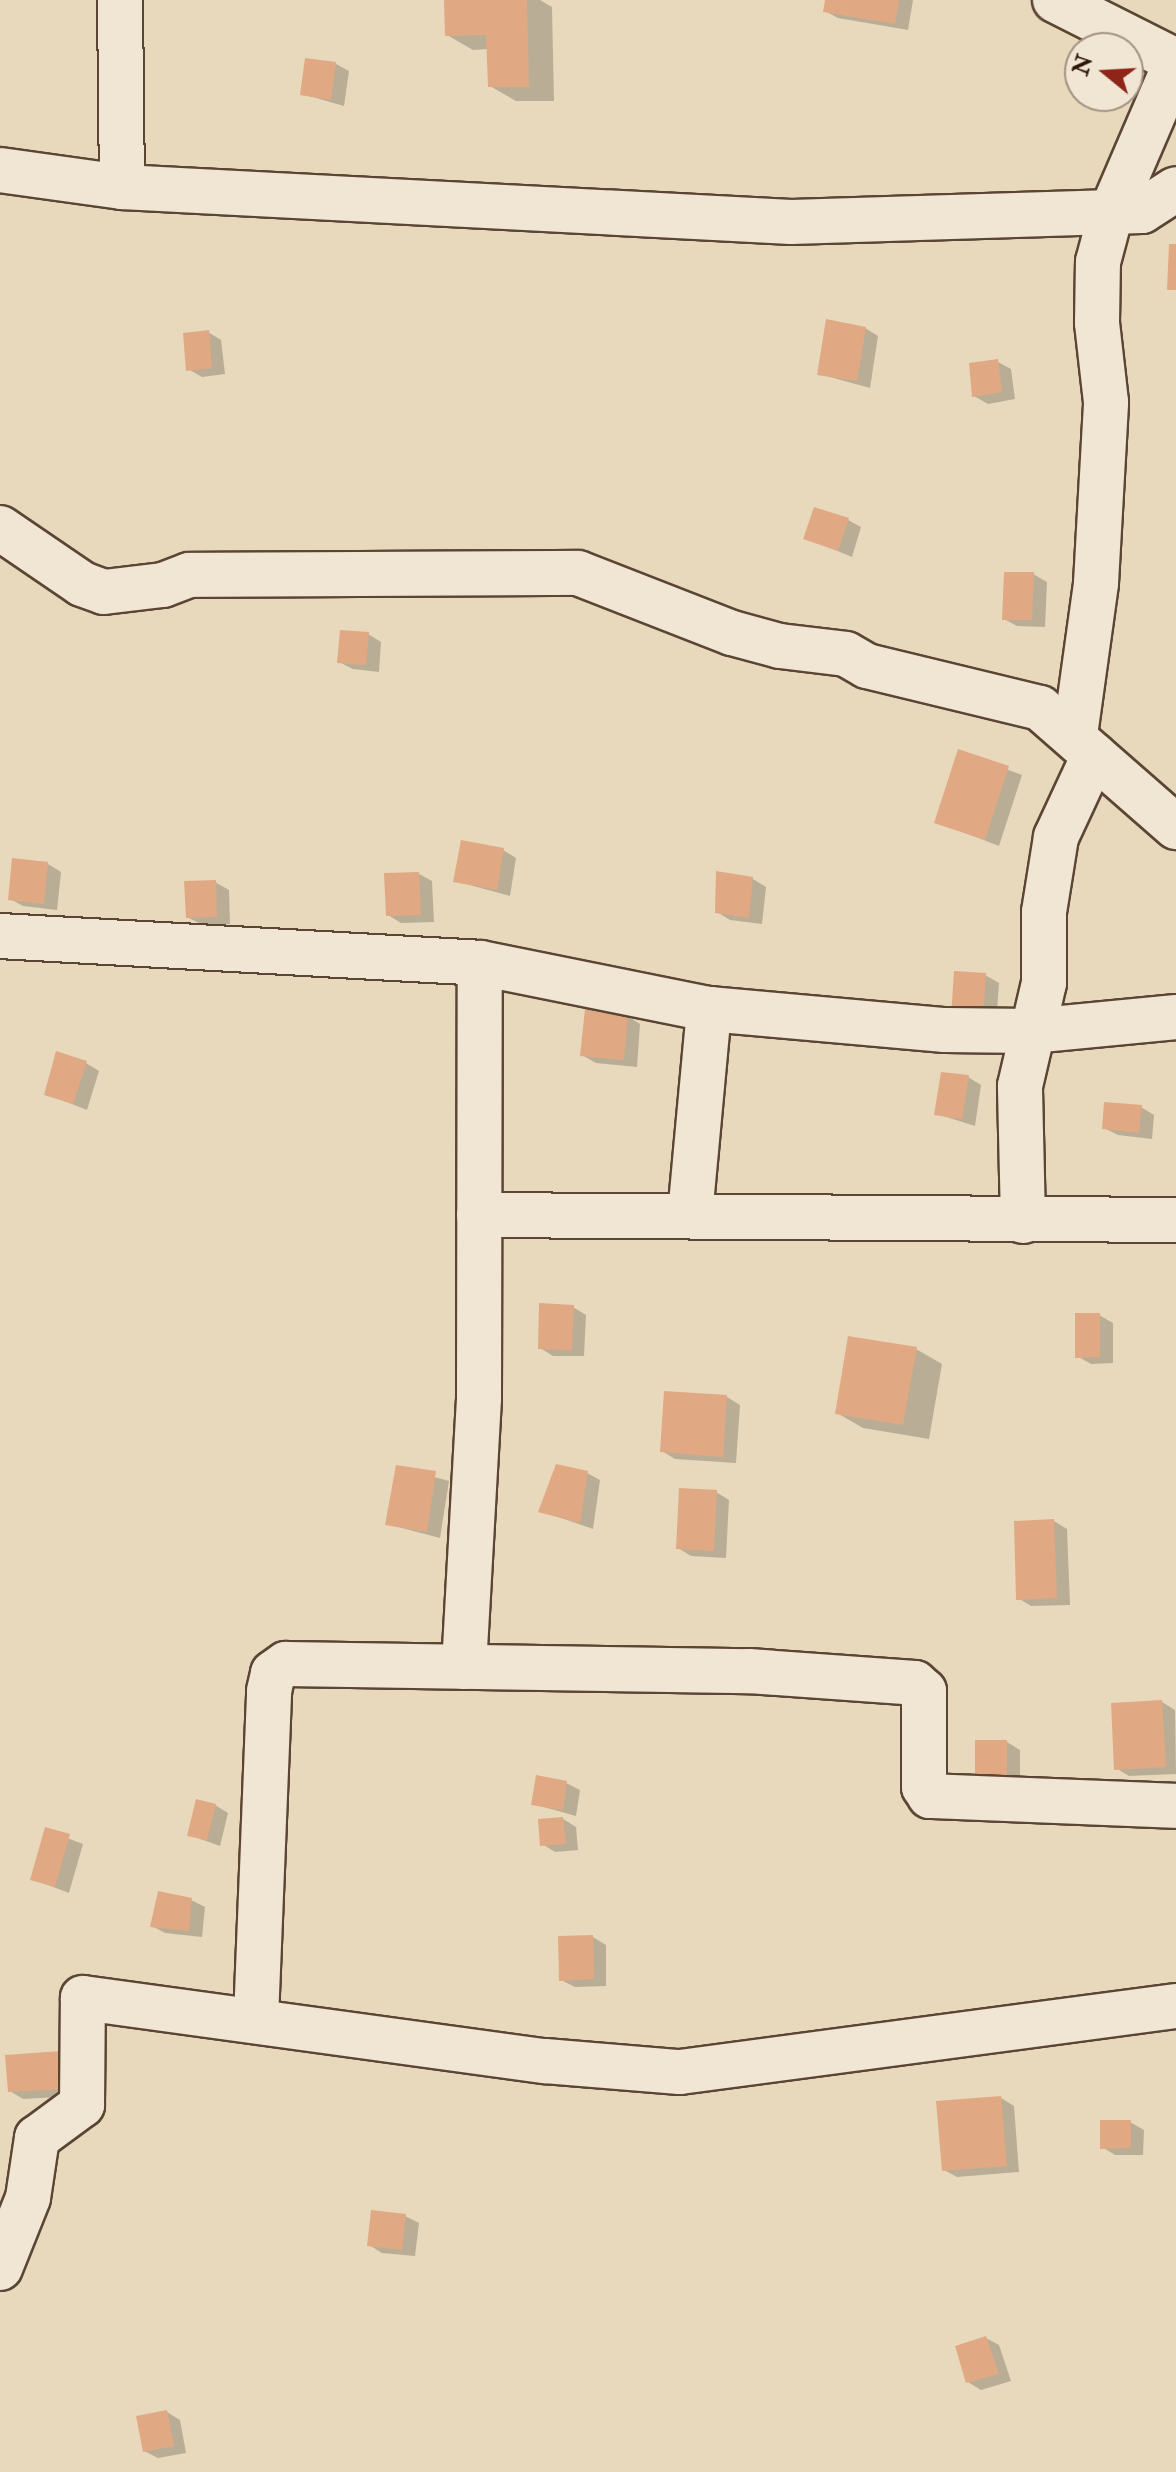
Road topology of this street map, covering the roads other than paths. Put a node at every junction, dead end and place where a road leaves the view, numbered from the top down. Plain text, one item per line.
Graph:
1 (120, 0) edge
2 (1055, 0) edge
3 (1176, 61) edge
4 (0, 170) edge
5 (122, 187) junction
6 (1176, 189) edge
7 (1111, 213) junction
8 (0, 528) edge
9 (1084, 745) junction
10 (1176, 827) edge
11 (0, 936) edge
12 (480, 963) junction
13 (709, 1009) junction
14 (1176, 1017) edge
15 (1031, 1031) junction
16 (479, 1215) junction
17 (690, 1215) junction
18 (1176, 1220) edge
19 (1023, 1221) junction
20 (464, 1667) junction
21 (1176, 1806) edge
22 (1176, 2006) edge
23 (256, 2019) junction
24 (0, 2268) edge

1 - 5 street
2 - 3 street
3 - 7 street
4 - 5 street
5 - 7 street
6 - 7 street
7 - 9 street
8 - 9 street
9 - 10 street
9 - 15 street
11 - 12 street
12 - 13 street
12 - 16 street
13 - 15 street
13 - 17 street
14 - 15 street
15 - 19 street
16 - 17 street
16 - 20 street
17 - 19 street
18 - 19 street
20 - 21 street
20 - 23 street
22 - 23 street
23 - 24 street

